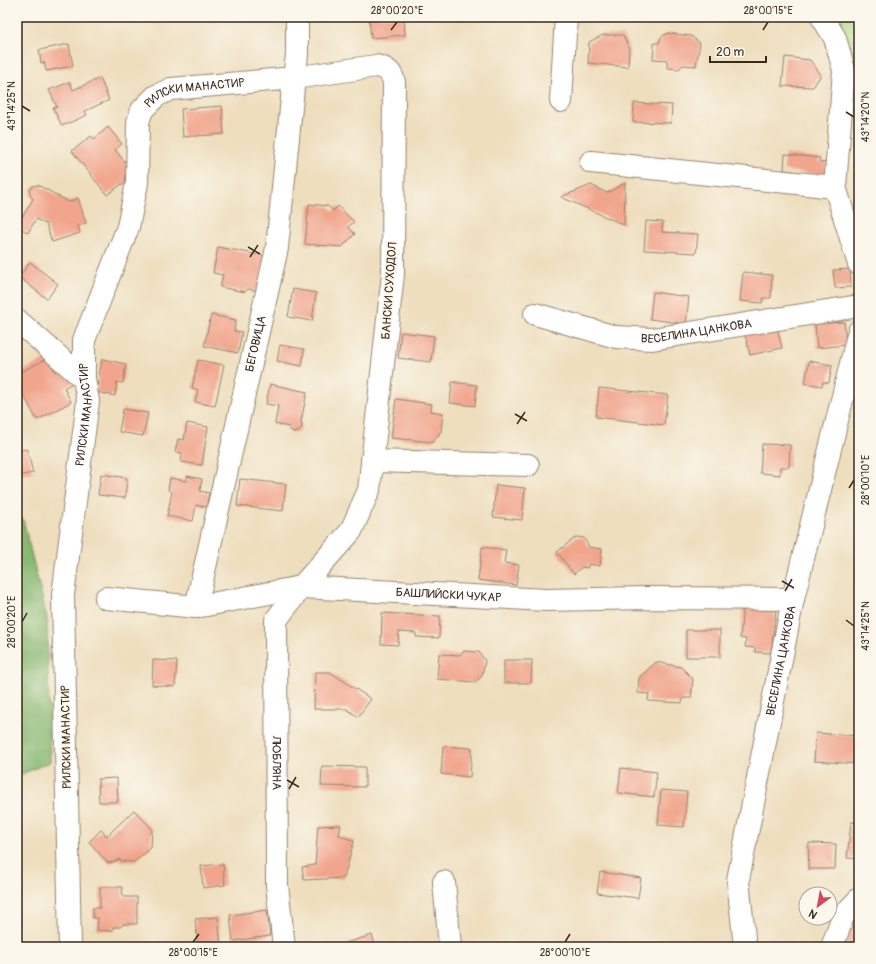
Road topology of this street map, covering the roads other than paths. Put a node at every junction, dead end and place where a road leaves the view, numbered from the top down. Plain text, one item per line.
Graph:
1 (297, 17) edge
2 (566, 17) edge
3 (822, 17) edge
4 (294, 78) junction
5 (561, 101) dead end
6 (591, 162) dead end
7 (835, 187) junction
8 (859, 264) edge
9 (859, 306) edge
10 (535, 314) dead end
11 (17, 320) edge
12 (859, 331) edge
13 (84, 379) junction
14 (372, 461) junction
15 (528, 465) dead end
16 (301, 587) junction
17 (106, 598) dead end
18 (793, 599) junction
19 (196, 607) junction
20 (444, 882) dead end
21 (859, 898) edge
22 (70, 947) edge
23 (284, 947) edge
24 (450, 947) edge
25 (745, 947) edge
26 (832, 947) edge

1 - 4 street
2 - 5 street
3 - 7 street
4 - 13 street, РИЛСКИ МАНАСТИР
4 - 14 street, БАНСКИ СУХОДОЛ
4 - 19 street, БЕГОВИЦА
6 - 7 street
7 - 8 street
9 - 10 street, ВЕСЕЛИНА ЦАНКОВА
11 - 13 street
12 - 18 street, ВЕСЕЛИНА ЦАНКОВА
13 - 22 street, РИЛСКИ МАНАСТИР
14 - 15 street
14 - 16 street, БАНСКИ СУХОДОЛ
16 - 18 street, БАШЛИЙСКИ ЧУКАР
16 - 19 street, БАШЛИЙСКИ ЧУКАР
16 - 23 street, ЛЮБЛЯНА
17 - 19 street, БАШЛИЙСКИ ЧУКАР
18 - 25 street, ВЕСЕЛИНА ЦАНКОВА
20 - 24 street
21 - 26 street

